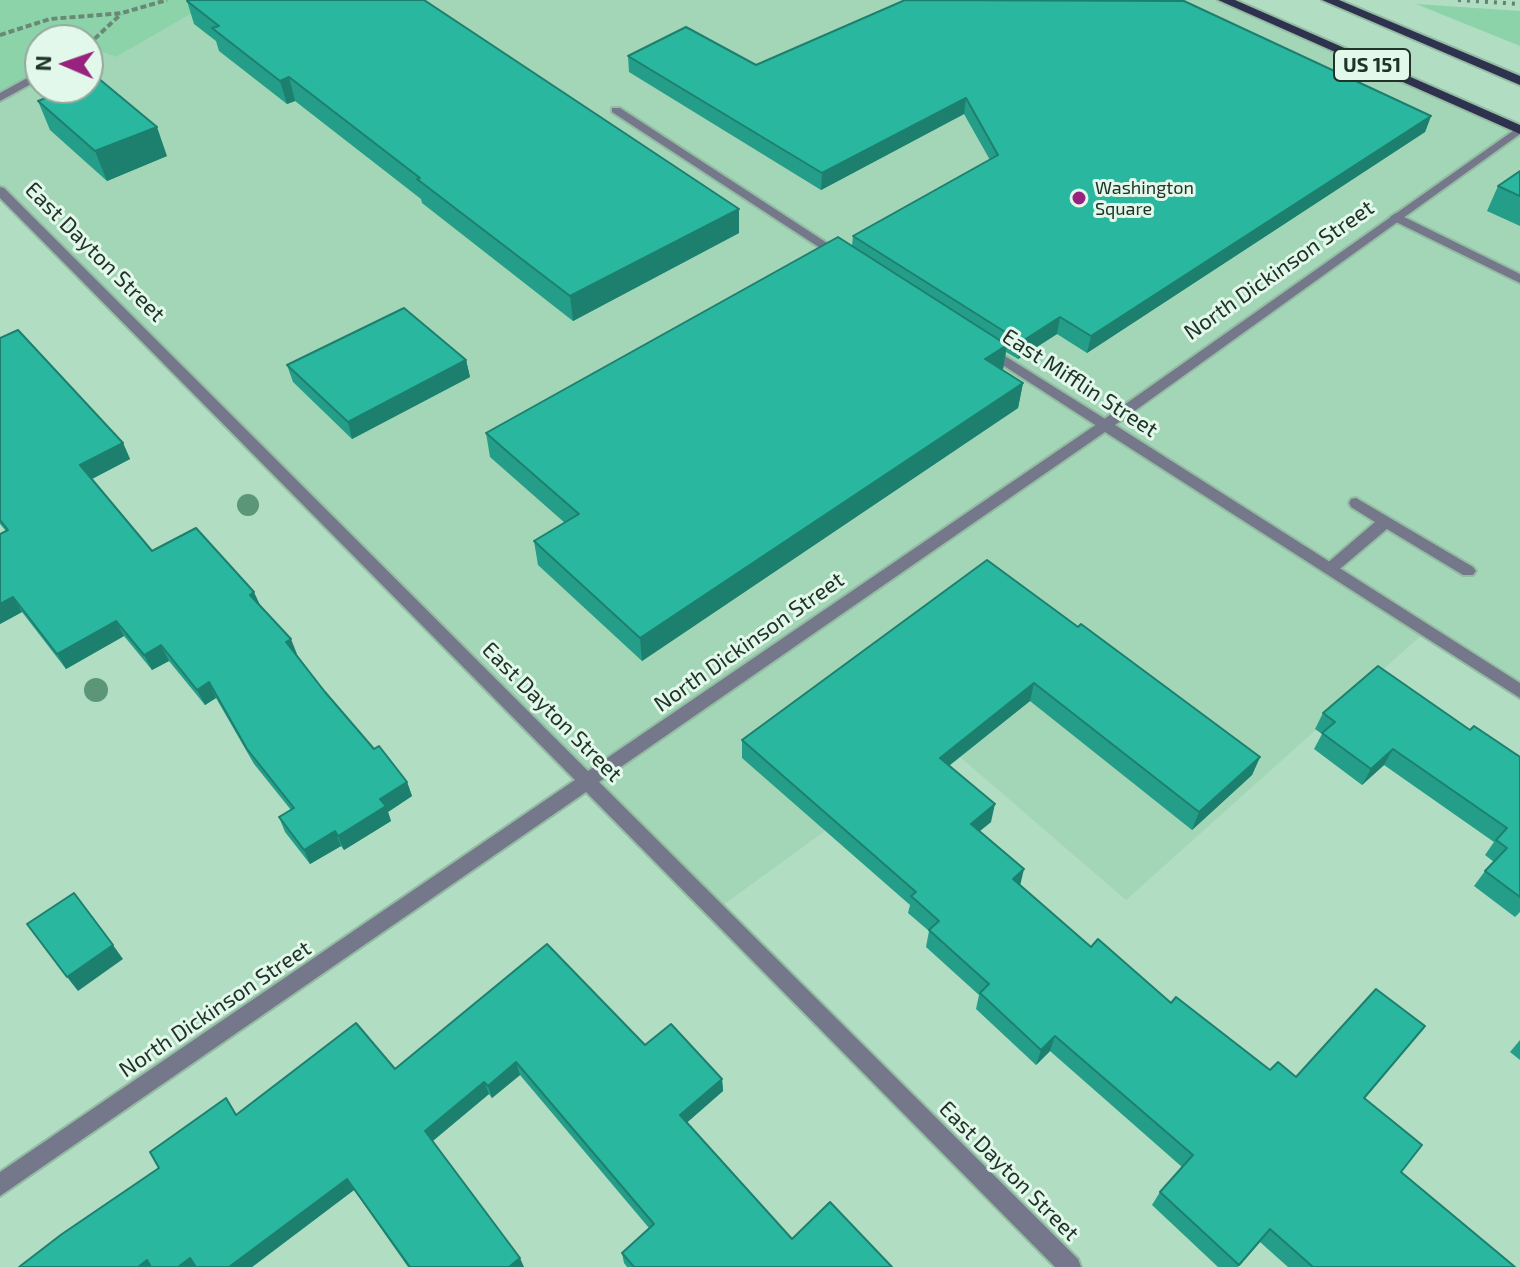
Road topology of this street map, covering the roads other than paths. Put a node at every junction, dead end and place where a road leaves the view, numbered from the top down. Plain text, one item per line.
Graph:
1 (1224, 0) edge
2 (1328, 0) edge
3 (1520, 81) edge
4 (24, 84) edge
5 (0, 98) edge
6 (616, 110) dead end
7 (1520, 129) edge
8 (0, 191) edge
9 (1396, 217) junction
10 (856, 265) edge
11 (1520, 279) edge
12 (976, 342) edge
13 (1105, 425) junction
14 (1356, 503) dead end
15 (1386, 521) junction
16 (1330, 569) junction
17 (1468, 571) dead end
18 (1520, 691) edge
19 (588, 782) junction
20 (0, 1185) edge
21 (1070, 1267) edge

1 - 7 main road, US 151
2 - 3 main road, US 151
4 - 5 street
6 - 10 street
7 - 9 street, North Dickinson Street
8 - 19 street, East Dayton Street
9 - 11 street
9 - 13 street, North Dickinson Street
12 - 13 street, East Mifflin Street
13 - 16 street, East Mifflin Street
13 - 19 street, North Dickinson Street
14 - 15 street
15 - 16 street
15 - 17 street
16 - 18 street, East Mifflin Street
19 - 20 street, North Dickinson Street
19 - 21 street, East Dayton Street

